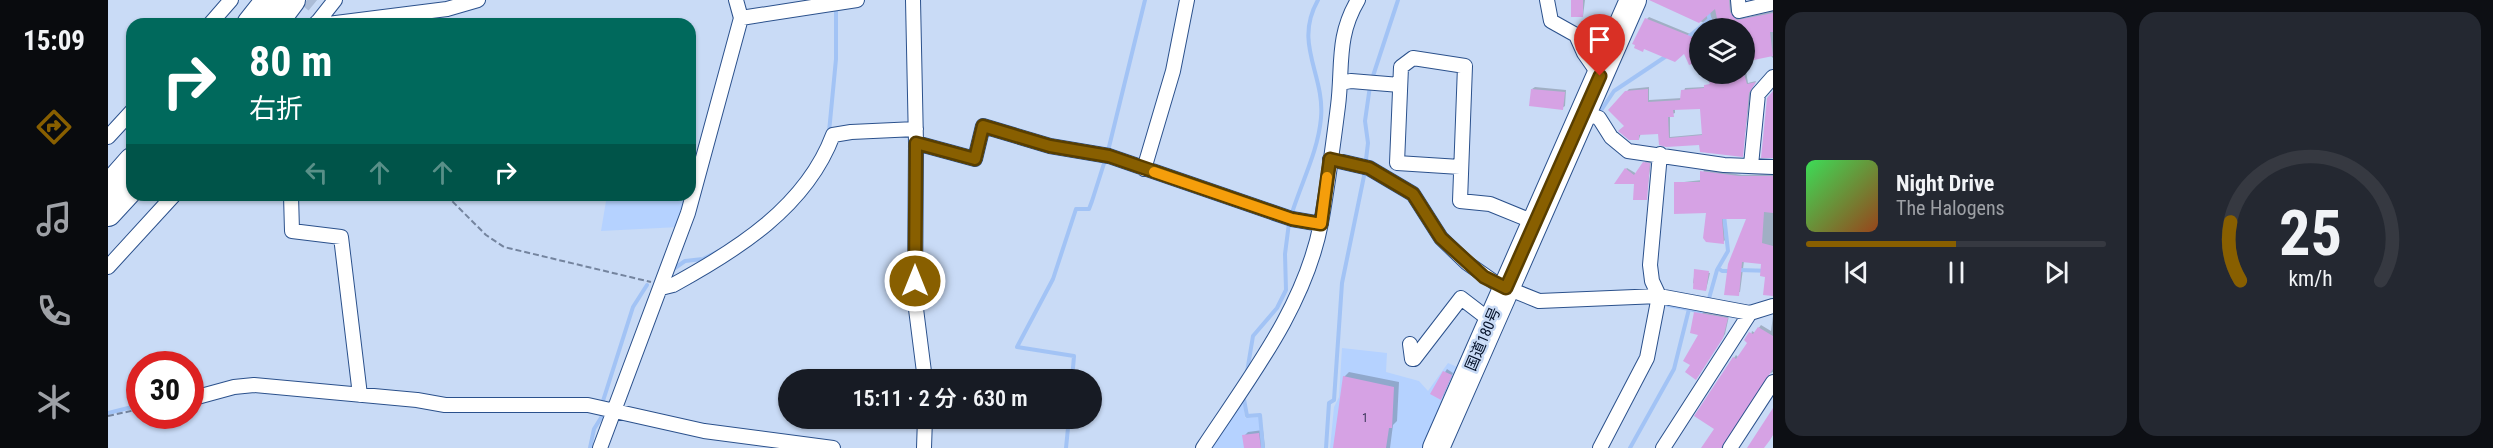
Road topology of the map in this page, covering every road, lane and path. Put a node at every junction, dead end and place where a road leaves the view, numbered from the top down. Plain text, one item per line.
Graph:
1 (231, 0) edge
2 (269, 0) edge
3 (335, 0) edge
4 (478, 0) edge
5 (736, 0) edge
6 (857, 0) edge
7 (913, 0) edge
8 (1187, 0) edge
9 (1358, 0) edge
10 (1547, 0) edge
11 (1634, 0) edge
12 (1737, 0) edge
13 (1773, 3) edge
14 (312, 13) edge
15 (215, 18) edge
16 (255, 18) edge
17 (295, 18) edge
18 (376, 18) edge
19 (741, 18) junction
20 (1600, 76) junction
21 (1773, 76) edge
22 (1340, 83) junction
23 (1400, 85) junction
24 (1593, 116) junction
25 (126, 117) edge
26 (108, 136) edge
27 (916, 136) junction
28 (1660, 154) junction
29 (1330, 159) junction
30 (1751, 165) junction
31 (1460, 167) junction
32 (1773, 167) edge
33 (126, 168) edge
34 (1144, 169) junction
35 (696, 184) edge
36 (108, 188) edge
37 (126, 194) edge
38 (168, 201) edge
39 (291, 201) edge
40 (452, 201) edge
41 (691, 201) edge
42 (108, 213) edge
43 (1534, 222) junction
44 (1321, 224) junction
45 (108, 267) edge
46 (661, 286) junction
47 (1506, 288) junction
48 (1659, 296) junction
49 (1773, 306) edge
50 (1750, 313) junction
51 (1491, 321) junction
52 (1410, 344) dead end
53 (924, 369) edge
54 (1773, 382) edge
55 (359, 391) junction
56 (204, 395) edge
57 (605, 409) junction
58 (126, 412) edge
59 (108, 416) edge
60 (925, 429) edge
61 (600, 448) edge
62 (833, 448) edge
63 (924, 448) edge
64 (1203, 448) edge
65 (1436, 448) edge
66 (1600, 448) edge
67 (1663, 448) edge
68 (1730, 448) edge

1 - 15 street
2 - 16 highway
3 - 14 street
4 - 18 street
5 - 19 street
6 - 19 street
7 - 27 street
8 - 34 street
9 - 22 street
10 - 20 street
11 - 20 highway, 国道180号
12 - 13 street
14 - 17 highway
19 - 35 street
20 - 24 highway, 国道180号
21 - 30 street
22 - 23 street
22 - 29 street
23 - 31 street
23 - 31 street
24 - 28 street
24 - 43 highway, 国道180号
25 - 26 street
27 - 34 street
27 - 46 street
27 - 53 street
28 - 30 street
28 - 48 street
29 - 44 street
29 - 47 street
30 - 32 street
31 - 43 street
33 - 36 highway
34 - 44 street
37 - 42 highway
38 - 45 street
39 - 55 street
40 - 46 path
41 - 46 street
43 - 47 highway, 国道180号
44 - 64 street
46 - 57 street
47 - 48 street
47 - 51 highway, 国道180号
48 - 50 street
48 - 66 street
49 - 50 street
50 - 67 street
51 - 52 street
51 - 65 highway, 国道180号
54 - 68 street
55 - 56 street
55 - 57 street
57 - 61 street
57 - 62 street
58 - 59 path
60 - 63 street

